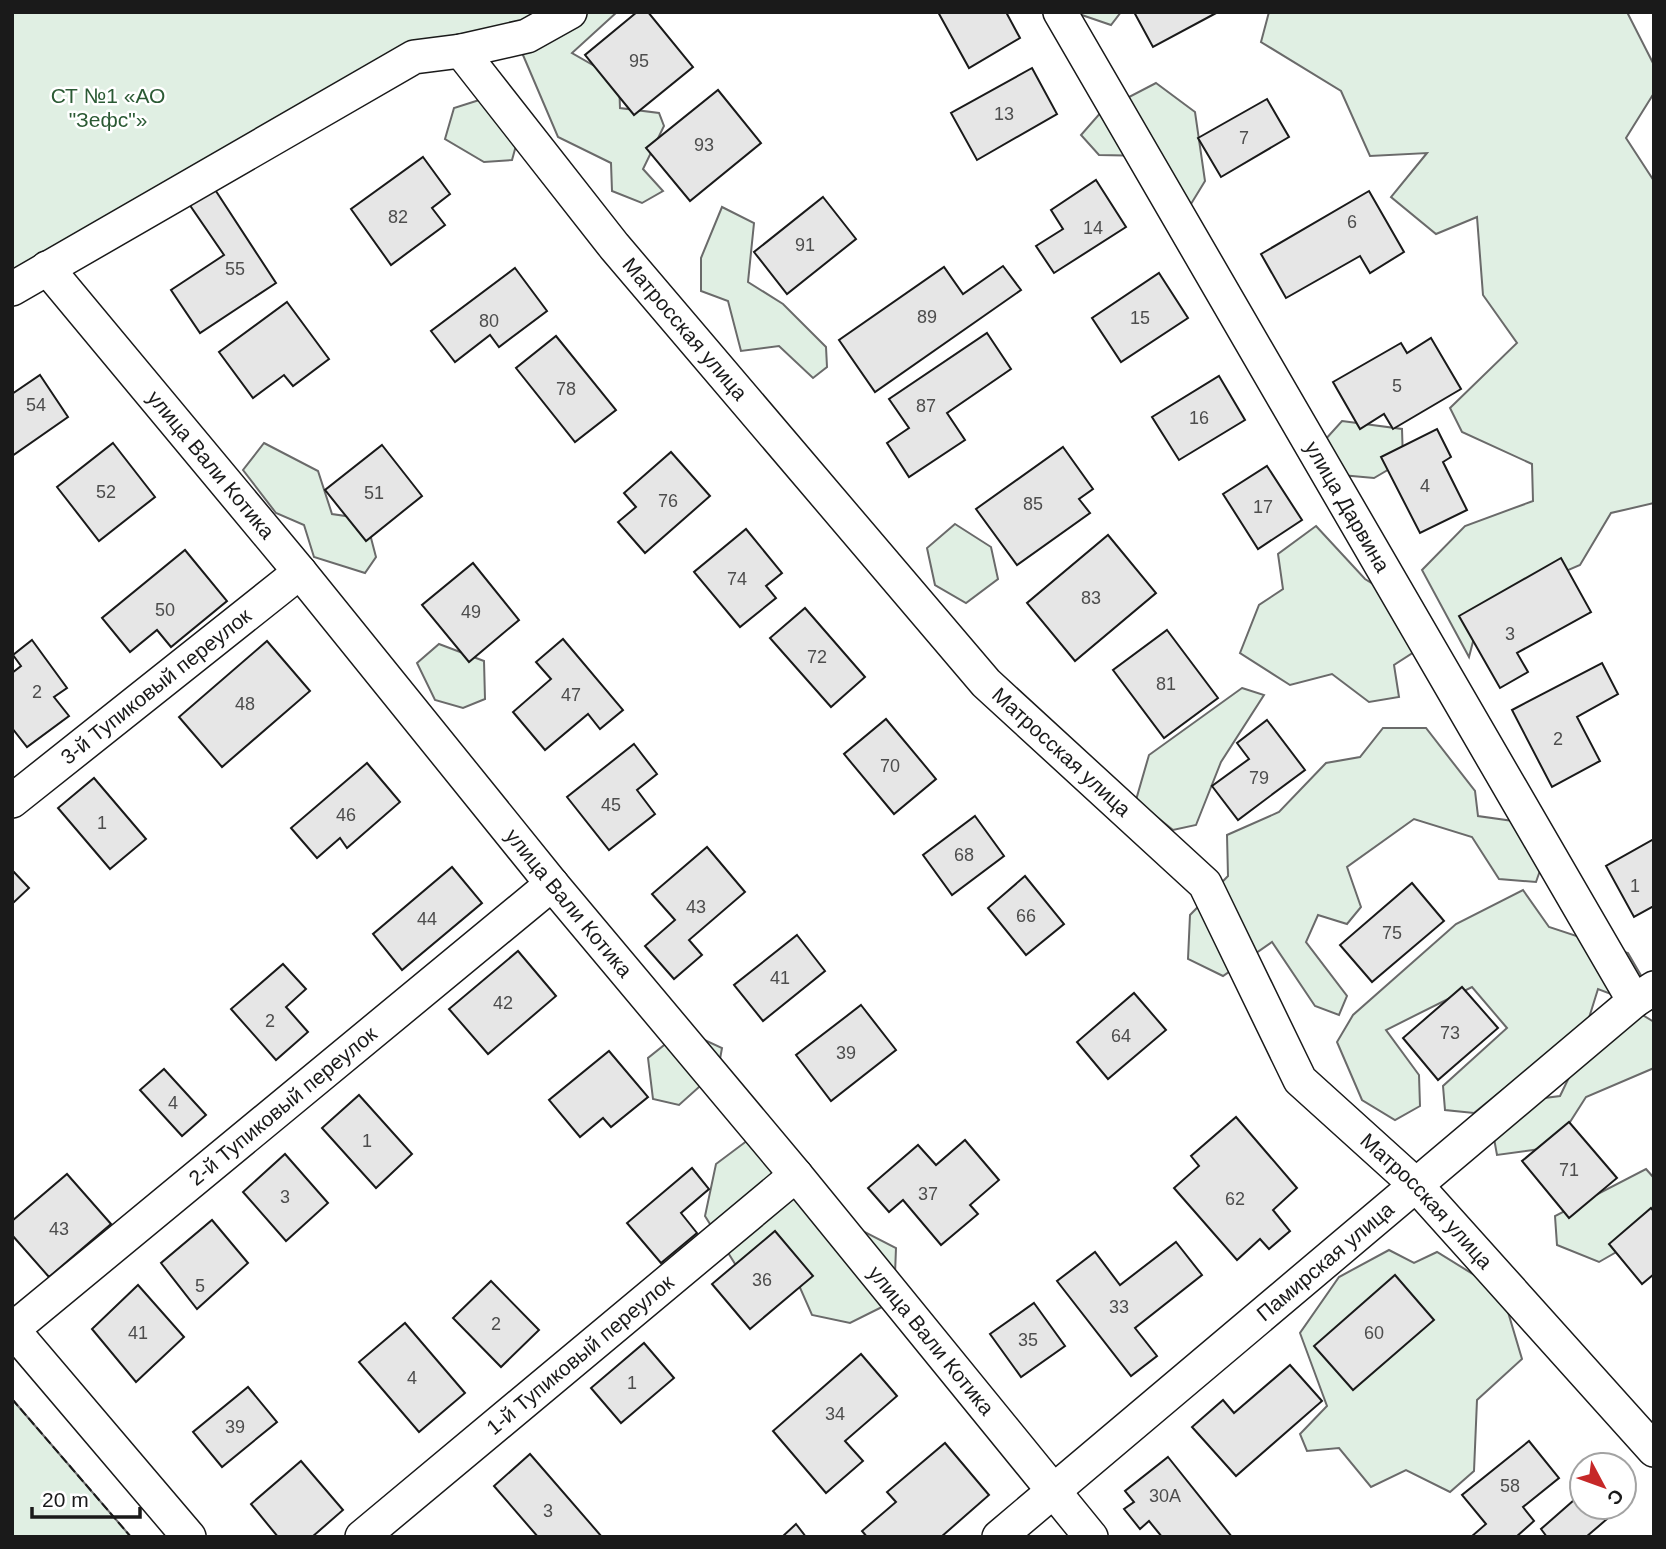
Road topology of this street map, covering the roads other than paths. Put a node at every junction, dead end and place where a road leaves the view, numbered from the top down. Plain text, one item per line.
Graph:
1 (570, 12) edge
2 (1060, 12) edge
3 (461, 51) junction
4 (47, 268) junction
5 (12, 289) edge
6 (300, 572) junction
7 (12, 802) edge
8 (552, 884) junction
9 (1644, 995) edge
10 (796, 1175) junction
11 (1415, 1184) junction
12 (13, 1329) edge
13 (1654, 1450) edge
14 (1053, 1490) junction
15 (189, 1537) edge
16 (362, 1537) edge
17 (999, 1537) edge
18 (1091, 1537) edge

1 - 3 street
2 - 9 street, улица Дарвина
3 - 4 street
3 - 11 street, Матросская улица
4 - 5 street
4 - 6 street, улица Вали Котика
6 - 7 street, 3-й Тупиковый переулок
6 - 8 street, улица Вали Котика
8 - 10 street, улица Вали Котика
8 - 12 street, 2-й Тупиковый переулок
9 - 11 street, Памирская улица
10 - 14 street, улица Вали Котика
10 - 16 street, 1-й Тупиковый переулок
11 - 13 street, Матросская улица
11 - 14 street, Памирская улица
12 - 15 street
14 - 17 street, Памирская улица
14 - 18 street, улица Вали Котика

